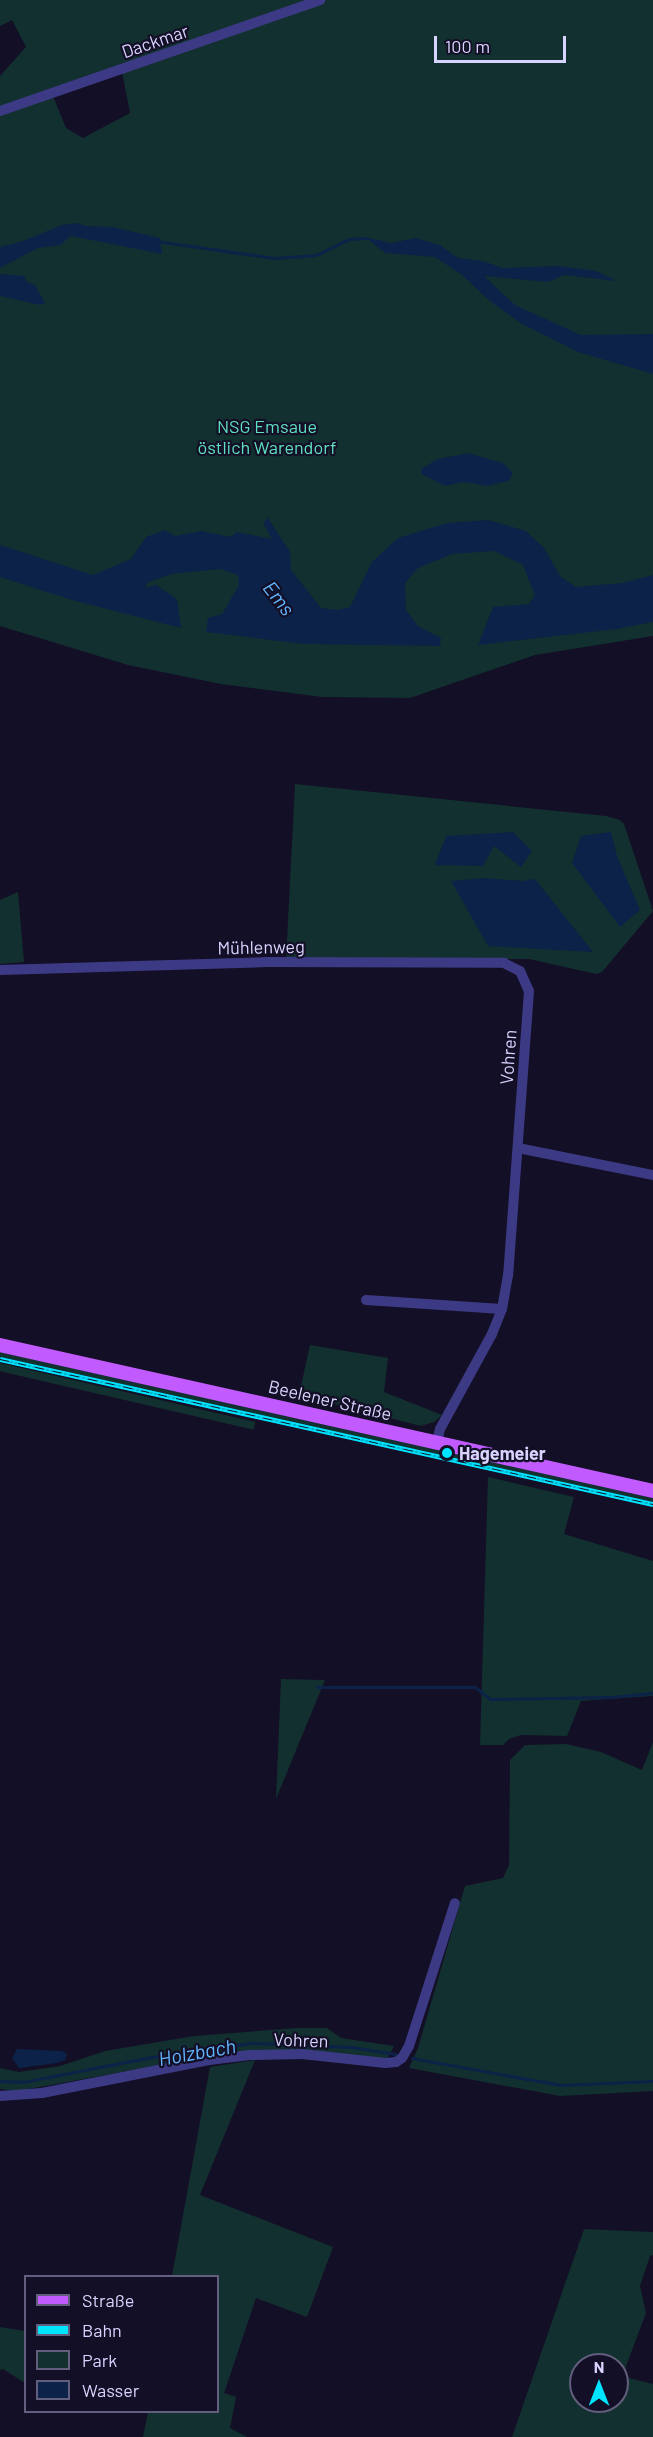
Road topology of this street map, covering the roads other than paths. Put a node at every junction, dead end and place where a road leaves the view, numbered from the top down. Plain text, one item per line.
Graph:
1 (320, 0) edge
2 (0, 111) edge
3 (0, 970) edge
4 (520, 971) joint
5 (518, 1148) junction
6 (653, 1175) edge
7 (366, 1299) dead end
8 (502, 1309) junction
9 (0, 1345) edge
10 (437, 1442) junction
11 (653, 1491) edge
12 (455, 1903) dead end
13 (0, 2096) edge

1 - 2 street, Dackmar
3 - 4 street, Mühlenweg
4 - 5 street, Vohren
5 - 6 street
5 - 8 street, Vohren
7 - 8 street
8 - 10 street, Vohren
9 - 10 main road, Beelener Straße
10 - 11 main road, Beelener Straße
12 - 13 street, Vohren

